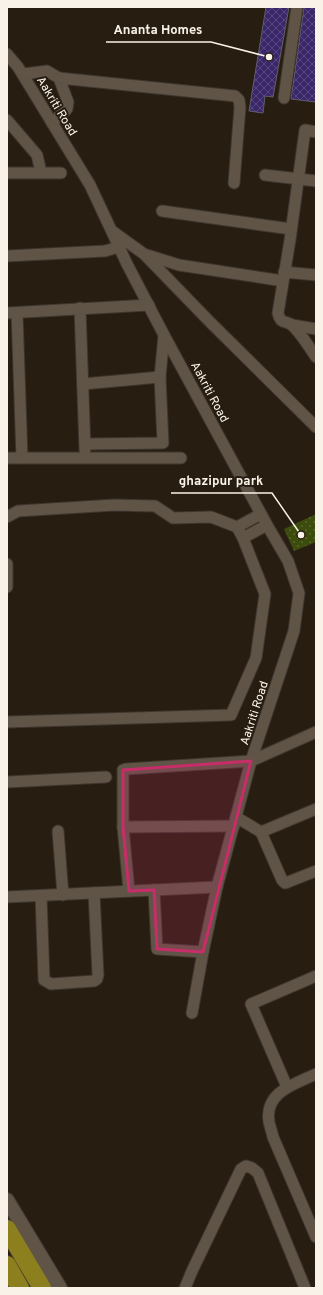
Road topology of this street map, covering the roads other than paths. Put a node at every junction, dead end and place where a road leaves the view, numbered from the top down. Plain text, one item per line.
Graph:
1 (297, 7) edge
2 (7, 54) edge
3 (16, 64) junction
4 (7, 72) edge
5 (22, 74) junction
6 (59, 78) junction
7 (284, 98) dead end
8 (7, 120) edge
9 (52, 123) junction
10 (316, 132) edge
11 (41, 172) junction
12 (7, 173) edge
13 (61, 173) dead end
14 (265, 175) dead end
15 (298, 179) junction
16 (316, 181) edge
17 (234, 183) dead end
18 (162, 211) dead end
19 (291, 229) junction
20 (112, 231) junction
21 (119, 247) junction
22 (144, 254) junction
23 (7, 256) edge
24 (316, 275) edge
25 (280, 276) junction
26 (149, 305) junction
27 (80, 308) junction
28 (12, 313) edge
29 (292, 324) junction
30 (316, 329) edge
31 (164, 335) junction
32 (316, 356) edge
33 (160, 377) junction
34 (83, 384) junction
35 (316, 427) edge
36 (85, 444) junction
37 (7, 458) edge
38 (22, 458) junction
39 (181, 458) dead end
40 (86, 459) junction
41 (261, 514) junction
42 (7, 516) edge
43 (267, 525) junction
44 (237, 527) junction
45 (243, 538) junction
46 (7, 564) edge
47 (7, 580) edge
48 (7, 722) edge
49 (316, 732) edge
50 (251, 761) junction
51 (106, 777) dead end
52 (7, 782) edge
53 (316, 809) edge
54 (235, 822) junction
55 (123, 828) junction
56 (58, 831) dead end
57 (261, 832) junction
58 (316, 871) edge
59 (217, 887) junction
60 (154, 890) junction
61 (129, 891) junction
62 (94, 893) junction
63 (63, 895) junction
64 (41, 896) junction
65 (7, 897) edge
66 (203, 952) junction
67 (316, 976) edge
68 (192, 1013) dead end
69 (316, 1074) edge
70 (287, 1087) junction
71 (7, 1200) edge
72 (7, 1229) edge
73 (316, 1237) edge
74 (7, 1265) edge
75 (20, 1288) edge
76 (42, 1288) edge
77 (60, 1288) edge
78 (185, 1288) edge
79 (305, 1288) edge

1 - 7 street
2 - 3 street, Aakriti Road
3 - 4 street
3 - 5 street, Aakriti Road
5 - 6 street
5 - 9 street, Aakriti Road
6 - 9 street
6 - 17 street
8 - 11 street
9 - 20 street, Aakriti Road
10 - 15 street
11 - 12 street
11 - 13 street
14 - 15 street
15 - 16 street
15 - 19 street
18 - 19 street
19 - 25 street
20 - 21 street, Aakriti Road
20 - 22 street
21 - 23 street
21 - 26 street, Aakriti Road
22 - 25 street
22 - 35 street
24 - 25 street
25 - 29 street
26 - 27 street
26 - 31 street, Aakriti Road
27 - 28 street
27 - 34 street
28 - 38 street
29 - 30 street
29 - 32 street
31 - 33 street
31 - 41 street, Aakriti Road
33 - 34 street
33 - 36 street
34 - 36 street
36 - 40 street
37 - 38 street
38 - 40 street
39 - 40 street
41 - 43 street, Aakriti Road
41 - 44 street
42 - 44 street
43 - 45 street
43 - 50 street, Aakriti Road
44 - 45 street
45 - 48 street
46 - 47 street
49 - 50 street
50 - 54 street, Aakriti Road
50 - 55 street
51 - 52 street
53 - 57 street
54 - 55 street
54 - 57 street
54 - 59 street, Aakriti Road
55 - 61 street
56 - 63 street
57 - 58 street
59 - 60 street
59 - 66 street, Aakriti Road
60 - 61 street
60 - 66 street
61 - 62 street
62 - 63 street
62 - 64 street
63 - 64 street
64 - 65 street
66 - 68 street, Aakriti Road
67 - 70 street
69 - 70 street
70 - 73 street
71 - 77 street
72 - 76 highway
74 - 75 highway
78 - 79 street

